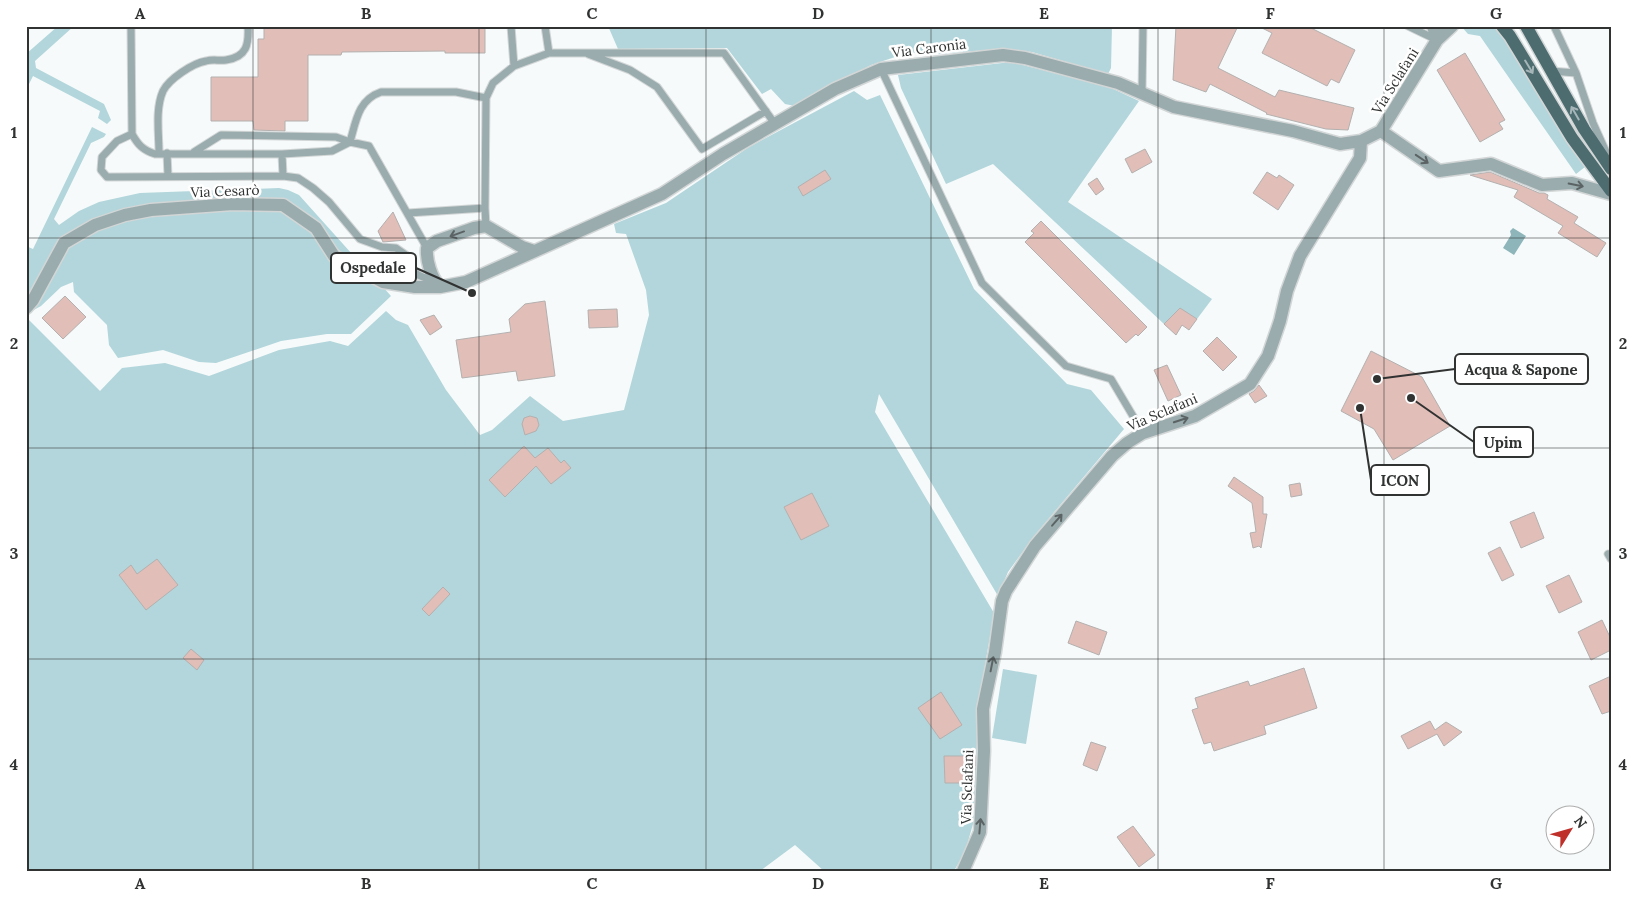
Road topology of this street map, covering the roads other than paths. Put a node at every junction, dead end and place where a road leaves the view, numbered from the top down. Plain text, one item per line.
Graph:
1 (131, 26) edge
2 (248, 26) edge
3 (511, 26) edge
4 (545, 26) edge
5 (1143, 26) edge
6 (1408, 26) edge
7 (1433, 26) edge
8 (1452, 26) edge
9 (1502, 26) edge
10 (1526, 26) edge
11 (1554, 26) edge
12 (1437, 40) junction
13 (585, 53) junction
14 (549, 54) junction
15 (514, 66) junction
16 (881, 69) junction
17 (1550, 71) junction
18 (1576, 73) junction
19 (1142, 93) junction
20 (486, 98) junction
21 (766, 111) junction
22 (775, 124) junction
23 (1381, 132) junction
24 (132, 134) junction
25 (1361, 141) junction
26 (350, 142) junction
27 (163, 153) junction
28 (193, 153) junction
29 (282, 154) junction
30 (1611, 163) edge
31 (1611, 169) edge
32 (168, 176) junction
33 (284, 176) junction
34 (1611, 193) edge
35 (485, 208) junction
36 (408, 213) junction
37 (486, 226) junction
38 (427, 248) junction
39 (534, 251) junction
40 (437, 284) junction
41 (26, 308) edge
42 (1143, 433) junction
43 (963, 871) edge

1 - 24 lane
2 - 27 lane
3 - 15 lane
4 - 14 lane
5 - 19 lane
6 - 12 lane
7 - 12 street
8 - 12 street, Via Sclafani
9 -> 34 main road
10 - 17 main road
11 - 18 lane
12 - 23 street, Via Sclafani
13 - 14 lane
13 - 21 lane
13 - 21 lane
14 - 15 lane
15 - 20 lane
16 - 19 street, Via Caronia
16 - 22 street, Via Caronia
16 - 42 lane
17 - 18 lane
31 -> 17 main road
18 - 30 lane
19 - 25 street, Via Caronia
20 - 26 lane
20 - 35 lane
21 - 22 lane
22 - 39 street, Via Caronia
23 - 25 street, Via Sclafani
23 -> 34 street
24 - 27 lane
24 - 32 lane
42 -> 25 street, Via Sclafani
26 - 28 lane
26 - 29 lane
26 - 36 lane
27 - 28 lane
27 - 32 lane
28 - 29 lane
29 - 33 lane
32 - 33 lane
33 - 40 lane
35 - 36 lane
35 - 37 lane
36 - 38 lane
37 -> 38 street
37 - 39 street
38 - 40 street
39 - 40 street, Via Cesarò
40 - 41 street, Via Cesarò
43 -> 42 street, Via Sclafani

